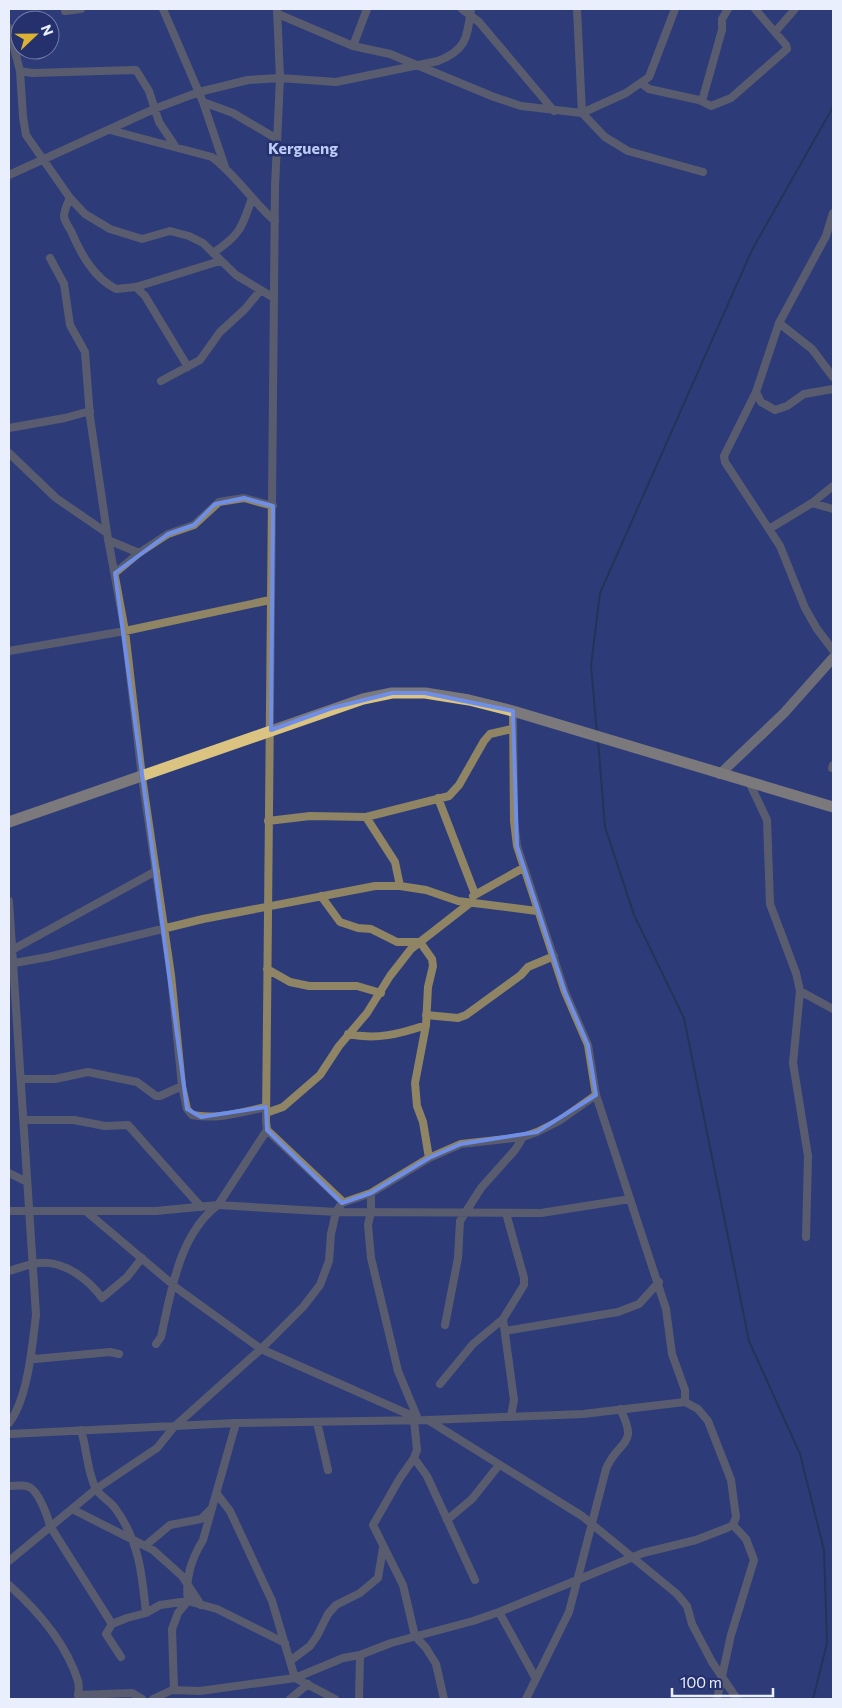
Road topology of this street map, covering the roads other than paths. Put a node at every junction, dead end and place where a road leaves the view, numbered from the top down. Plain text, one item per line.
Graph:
1 (80, 9) edge
2 (163, 9) edge
3 (367, 9) edge
4 (462, 9) edge
5 (577, 9) edge
6 (675, 9) edge
7 (728, 9) edge
8 (754, 9) edge
9 (795, 9) edge
10 (65, 11) dead end
11 (278, 11) edge
12 (471, 12) edge
13 (775, 32) junction
14 (353, 46) junction
15 (14, 60) edge
16 (421, 66) junction
17 (20, 71) junction
18 (280, 78) junction
19 (642, 84) junction
20 (199, 92) junction
21 (702, 101) junction
22 (203, 102) junction
23 (154, 109) junction
24 (554, 111) junction
25 (582, 113) junction
26 (110, 130) junction
27 (277, 139) junction
28 (175, 146) junction
29 (42, 159) junction
30 (225, 167) junction
31 (703, 172) dead end
32 (9, 175) edge
33 (70, 198) junction
34 (252, 198) junction
35 (833, 218) edge
36 (274, 221) junction
37 (213, 253) junction
38 (50, 258) dead end
39 (220, 261) junction
40 (136, 287) junction
41 (260, 291) junction
42 (274, 298) junction
43 (779, 323) junction
44 (188, 368) junction
45 (833, 377) edge
46 (161, 381) dead end
47 (833, 389) edge
48 (756, 392) junction
49 (90, 411) junction
50 (9, 428) edge
51 (9, 453) edge
52 (833, 486) edge
53 (812, 503) junction
54 (273, 506) junction
55 (833, 510) edge
56 (770, 529) junction
57 (107, 537) junction
58 (139, 553) junction
59 (115, 573) junction
60 (270, 600) junction
61 (125, 631) junction
62 (833, 650) edge
63 (9, 651) edge
64 (833, 658) edge
65 (513, 711) junction
66 (512, 729) junction
67 (271, 730) junction
68 (720, 774) junction
69 (142, 777) junction
70 (750, 784) junction
71 (438, 798) junction
72 (833, 807) edge
73 (366, 817) junction
74 (268, 821) junction
75 (9, 822) edge
76 (523, 868) junction
77 (156, 871) junction
78 (400, 886) junction
79 (475, 894) junction
80 (321, 896) junction
81 (9, 902) edge
82 (467, 902) junction
83 (268, 905) junction
84 (537, 911) junction
85 (164, 928) junction
86 (420, 942) junction
87 (12, 950) junction
88 (554, 956) junction
89 (11, 964) edge
90 (267, 969) junction
91 (800, 991) junction
92 (381, 993) junction
93 (833, 1009) edge
94 (426, 1015) junction
95 (426, 1025) junction
96 (348, 1034) junction
97 (21, 1079) junction
98 (182, 1086) junction
99 (596, 1095) junction
100 (266, 1110) junction
101 (24, 1120) junction
102 (267, 1130) junction
103 (523, 1137) junction
104 (429, 1158) junction
105 (9, 1173) edge
106 (28, 1182) junction
107 (371, 1193) junction
108 (630, 1199) junction
109 (342, 1203) junction
110 (218, 1205) junction
111 (201, 1206) junction
112 (29, 1210) junction
113 (9, 1211) edge
114 (336, 1212) junction
115 (371, 1212) junction
116 (88, 1213) junction
117 (506, 1213) junction
118 (464, 1214) junction
119 (806, 1237) dead end
120 (142, 1258) junction
121 (32, 1264) junction
122 (9, 1271) edge
123 (659, 1282) junction
124 (173, 1283) junction
125 (503, 1319) junction
126 (445, 1325) dead end
127 (505, 1331) junction
128 (156, 1344) dead end
129 (261, 1349) junction
130 (119, 1354) dead end
131 (31, 1355) junction
132 (440, 1384) dead end
133 (685, 1402) junction
134 (620, 1409) junction
135 (511, 1416) junction
136 (416, 1419) junction
137 (428, 1420) junction
138 (317, 1422) junction
139 (9, 1423) edge
140 (236, 1423) junction
141 (174, 1427) junction
142 (81, 1430) junction
143 (9, 1434) edge
144 (414, 1458) junction
145 (499, 1466) junction
146 (328, 1470) dead end
147 (9, 1486) edge
148 (96, 1489) junction
149 (217, 1494) junction
150 (213, 1507) junction
151 (72, 1509) junction
152 (447, 1520) junction
153 (591, 1523) junction
154 (733, 1525) junction
155 (50, 1526) junction
156 (133, 1540) junction
157 (145, 1546) junction
158 (383, 1548) junction
159 (632, 1558) junction
160 (9, 1561) edge
161 (579, 1578) junction
162 (475, 1580) dead end
163 (186, 1583) junction
164 (9, 1585) edge
165 (188, 1601) junction
166 (201, 1605) junction
167 (499, 1612) junction
168 (146, 1613) junction
169 (112, 1624) junction
170 (415, 1636) junction
171 (285, 1643) junction
172 (360, 1655) junction
173 (121, 1657) dead end
174 (290, 1661) junction
175 (721, 1676) junction
176 (295, 1678) junction
177 (536, 1679) junction
178 (308, 1684) junction
179 (174, 1690) junction
180 (135, 1696) edge
181 (79, 1698) edge
182 (142, 1699) edge
183 (153, 1699) edge
184 (290, 1699) edge
185 (335, 1699) edge
186 (359, 1699) edge
187 (444, 1699) edge
188 (526, 1699) edge
189 (716, 1699) edge
190 (737, 1699) edge

1 - 10 street
2 - 20 street
3 - 14 street
4 - 12 street
5 - 25 street
6 - 19 street
7 - 21 street
8 - 13 street
9 - 13 street
11 - 14 street
11 - 18 street
12 - 16 street
12 - 24 street
13 - 21 street
14 - 16 street
15 - 17 street
16 - 18 street
16 - 24 street
17 - 23 street
17 - 29 street
18 - 20 street
18 - 27 street
19 - 21 street
19 - 25 street
20 - 22 street
20 - 23 street
22 - 27 street
22 - 30 street
23 - 26 street
23 - 28 street
24 - 25 street
25 - 31 street
26 - 28 street
26 - 29 street
27 - 36 street
28 - 30 street
29 - 32 street
29 - 33 street
30 - 34 street
33 - 37 street
33 - 40 street
34 - 36 street
34 - 37 street
35 - 43 street
36 - 42 street
37 - 39 street
38 - 49 street
39 - 40 street
39 - 41 street
40 - 44 street
41 - 42 street
41 - 44 street
42 - 54 street
43 - 45 street
43 - 48 street
44 - 46 street
47 - 48 street
48 - 56 street
49 - 50 street
49 - 57 street
51 - 57 street
52 - 53 street
53 - 55 street
53 - 56 street
54 - 58 street
54 - 60 street
56 - 62 street
57 - 58 street
57 - 59 street
58 - 59 street
59 - 61 street
60 - 61 street
60 - 67 street
61 - 63 street
61 - 69 street
64 - 68 street
65 - 66 street
65 - 67 main road
65 - 68 main road
66 - 71 street
66 - 76 street
67 - 69 main road
67 - 74 street
68 - 70 main road
69 - 75 main road
69 - 77 street
70 - 72 main road
70 - 91 street
71 - 73 street
71 - 79 street
73 - 74 street
73 - 78 street
74 - 83 street
76 - 79 street
76 - 84 street
77 - 85 street
77 - 87 street
78 - 80 street
78 - 82 street
79 - 82 street
80 - 83 street
80 - 86 street
81 - 87 street
82 - 84 street
82 - 86 street
83 - 85 street
83 - 90 street
84 - 88 street
85 - 89 street
85 - 98 street
86 - 92 street
86 - 94 street
87 - 89 street
88 - 94 street
88 - 99 street
89 - 97 street
90 - 92 street
90 - 100 street
91 - 93 street
91 - 119 street
92 - 96 street
94 - 95 street
95 - 96 street
95 - 104 street
96 - 100 street
97 - 98 street
97 - 101 street
98 - 100 street
99 - 103 street
99 - 108 street
100 - 102 street
101 - 106 street
101 - 111 street
102 - 109 street
102 - 110 street
103 - 104 street
103 - 118 street
104 - 107 street
105 - 106 street
106 - 112 street
107 - 109 street
107 - 115 street
108 - 117 street
108 - 123 street
109 - 114 street
110 - 111 street
110 - 114 street
110 - 124 street
111 - 116 street
112 - 113 street
112 - 116 street
112 - 121 street
114 - 115 street
114 - 129 street
115 - 118 street
115 - 136 street
116 - 120 street
117 - 118 street
117 - 125 street
118 - 126 street
120 - 121 street
120 - 124 street
121 - 122 street
121 - 131 street
123 - 127 street
123 - 133 street
124 - 128 street
124 - 129 street
125 - 127 street
125 - 132 street
127 - 135 street
129 - 136 street
129 - 141 street
130 - 131 street
131 - 139 street
133 - 134 street
133 - 154 street
134 - 135 street
134 - 153 street
135 - 137 street
136 - 137 street
136 - 138 street
136 - 144 street
137 - 145 street
138 - 140 street
138 - 146 street
140 - 141 street
140 - 149 street
141 - 142 street
141 - 148 street
142 - 143 street
142 - 148 street
144 - 152 street
144 - 158 street
145 - 152 street
145 - 153 street
147 - 155 street
148 - 151 street
148 - 156 street
149 - 150 street
149 - 171 street
150 - 157 street
150 - 163 street
151 - 155 street
151 - 156 street
152 - 162 street
153 - 159 street
153 - 161 street
154 - 159 street
154 - 175 street
155 - 160 street
155 - 169 street
156 - 157 street
156 - 168 street
157 - 163 street
158 - 170 street
158 - 174 street
159 - 161 street
159 - 175 street
161 - 167 street
161 - 177 street
163 - 165 street
163 - 166 street
164 - 181 street
165 - 166 street
165 - 168 street
165 - 179 street
166 - 171 street
167 - 170 street
167 - 177 street
168 - 169 street
169 - 173 street
170 - 172 street
170 - 187 street
171 - 174 street
172 - 176 street
172 - 186 street
174 - 176 street
175 - 189 street
175 - 190 street
176 - 178 street
176 - 179 street
177 - 188 street
178 - 184 street
178 - 185 street
179 - 183 street
180 - 181 street
180 - 182 street

